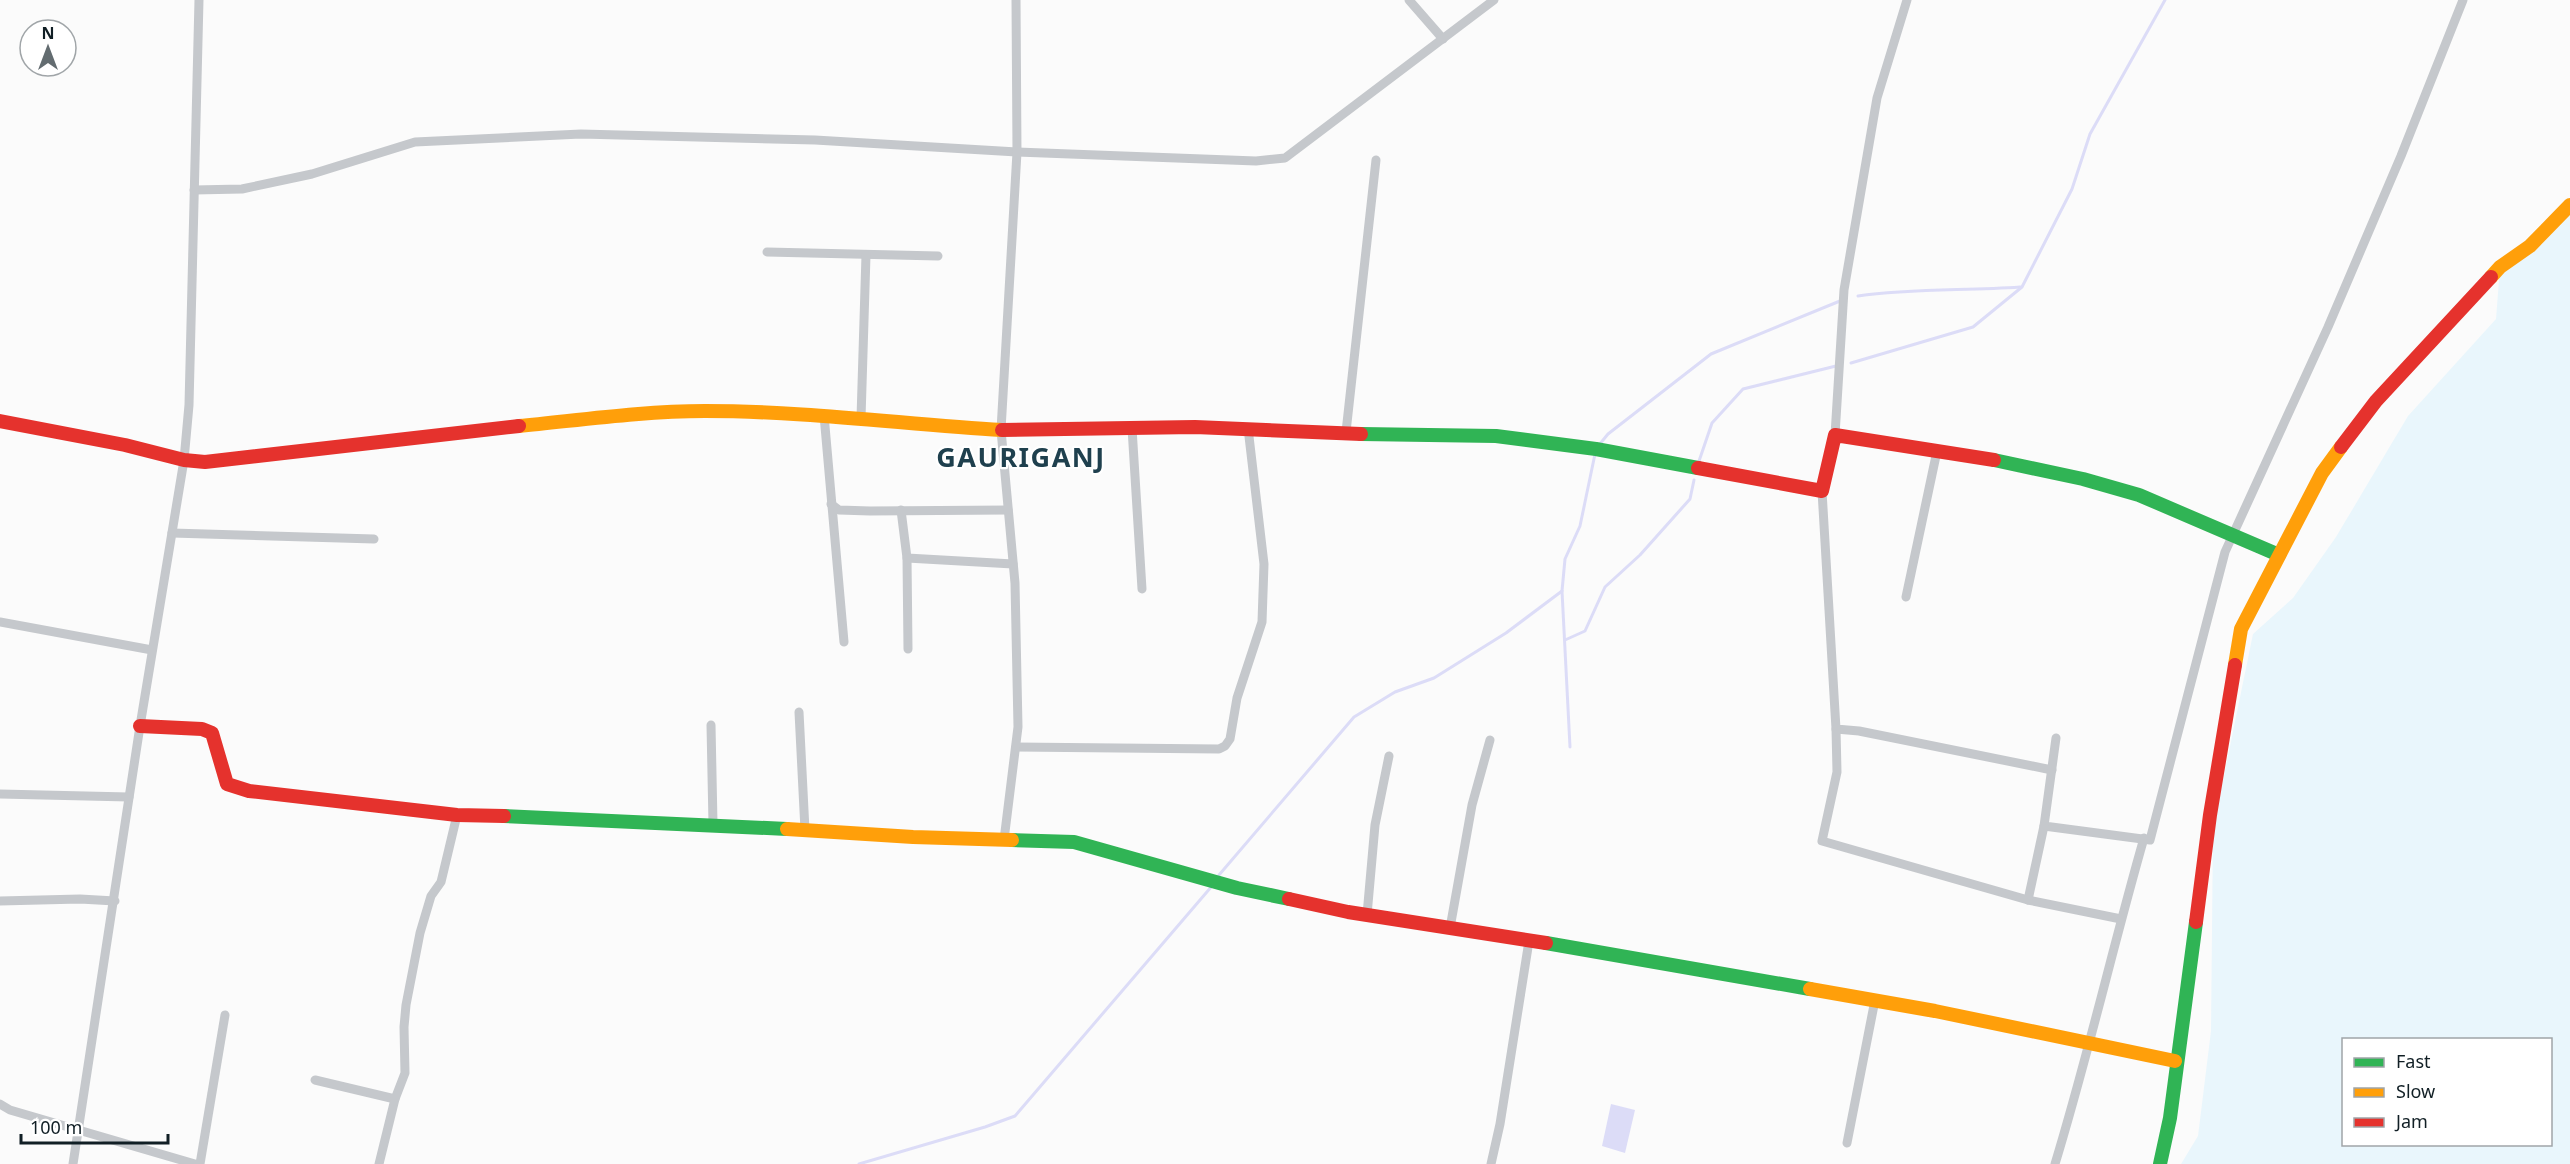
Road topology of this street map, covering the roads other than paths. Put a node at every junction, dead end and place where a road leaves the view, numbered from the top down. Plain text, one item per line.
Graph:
1 (199, 0) edge
2 (1016, 0) edge
3 (1409, 0) edge
4 (1494, 0) edge
5 (1907, 0) edge
6 (2463, 0) edge
7 (1443, 39) junction
8 (1017, 152) junction
9 (1376, 160) dead end
10 (194, 190) junction
11 (2570, 206) edge
12 (767, 252) dead end
13 (866, 255) junction
14 (938, 256) dead end
15 (824, 416) junction
16 (861, 418) junction
17 (0, 421) edge
18 (1132, 428) junction
19 (1248, 428) junction
20 (1001, 429) junction
21 (1346, 432) junction
22 (1835, 435) junction
23 (1937, 451) junction
24 (184, 460) junction
25 (1822, 491) junction
26 (831, 504) junction
27 (901, 510) junction
28 (1008, 510) junction
29 (172, 533) junction
30 (2232, 534) junction
31 (374, 539) dead end
32 (2279, 555) junction
33 (907, 558) junction
34 (1013, 564) junction
35 (1142, 589) dead end
36 (1906, 597) dead end
37 (0, 622) edge
38 (844, 642) dead end
39 (908, 649) dead end
40 (152, 650) junction
41 (798, 712) dead end
42 (711, 725) dead end
43 (140, 726) junction
44 (1836, 729) junction
45 (2056, 738) dead end
46 (1490, 740) dead end
47 (1016, 747) junction
48 (1389, 756) dead end
49 (2052, 770) junction
50 (0, 794) edge
51 (129, 797) junction
52 (457, 815) junction
53 (713, 824) junction
54 (2044, 826) junction
55 (805, 830) junction
56 (2144, 838) junction
57 (1004, 840) junction
58 (0, 900) edge
59 (2028, 900) junction
60 (115, 901) junction
61 (1367, 915) junction
62 (2121, 919) junction
63 (1450, 928) junction
64 (1529, 941) junction
65 (1875, 1000) junction
66 (225, 1016) dead end
67 (2090, 1042) junction
68 (2175, 1061) junction
69 (315, 1080) dead end
70 (395, 1099) junction
71 (0, 1104) edge
72 (79, 1131) junction
73 (1847, 1143) dead end
74 (73, 1164) edge
75 (195, 1164) edge
76 (200, 1164) edge
77 (379, 1164) edge
78 (1491, 1164) edge
79 (2055, 1164) edge
80 (2160, 1164) edge

1 - 10 street
2 - 8 street
3 - 7 street
4 - 7 street
5 - 22 street
6 - 30 street
7 - 8 street
8 - 10 street
8 - 20 street
9 - 21 street
10 - 24 street
11 - 32 street
12 - 13 street
13 - 14 street
13 - 16 street
15 - 16 street
15 - 24 street
15 - 26 street
16 - 20 street
17 - 24 street
18 - 19 street
18 - 20 street
18 - 35 street
19 - 21 street
19 - 47 street
20 - 28 street
21 - 25 street
22 - 23 street
22 - 25 street
23 - 30 street
23 - 36 street
24 - 29 street
25 - 44 street
26 - 27 street
26 - 38 street
27 - 28 street
27 - 33 street
28 - 34 street
29 - 31 street
29 - 40 street
30 - 32 street
30 - 56 street
32 - 68 street
33 - 34 street
33 - 39 street
34 - 47 street
37 - 40 street
40 - 43 street
41 - 55 street
42 - 53 street
43 - 51 street
43 - 52 street
44 - 49 street
44 - 59 street
45 - 49 street
46 - 63 street
47 - 57 street
48 - 61 street
49 - 54 street
50 - 51 street
51 - 60 street
52 - 53 street
52 - 70 street
53 - 55 street
54 - 56 street
54 - 59 street
55 - 57 street
56 - 62 street
57 - 61 street
58 - 60 street
59 - 62 street
60 - 72 street
61 - 63 street
62 - 67 street
63 - 64 street
64 - 65 street
64 - 78 street
65 - 67 street
65 - 73 street
66 - 76 street
67 - 68 street
67 - 79 street
68 - 80 street
69 - 70 street
70 - 77 street
71 - 72 street
72 - 74 street
72 - 75 street

